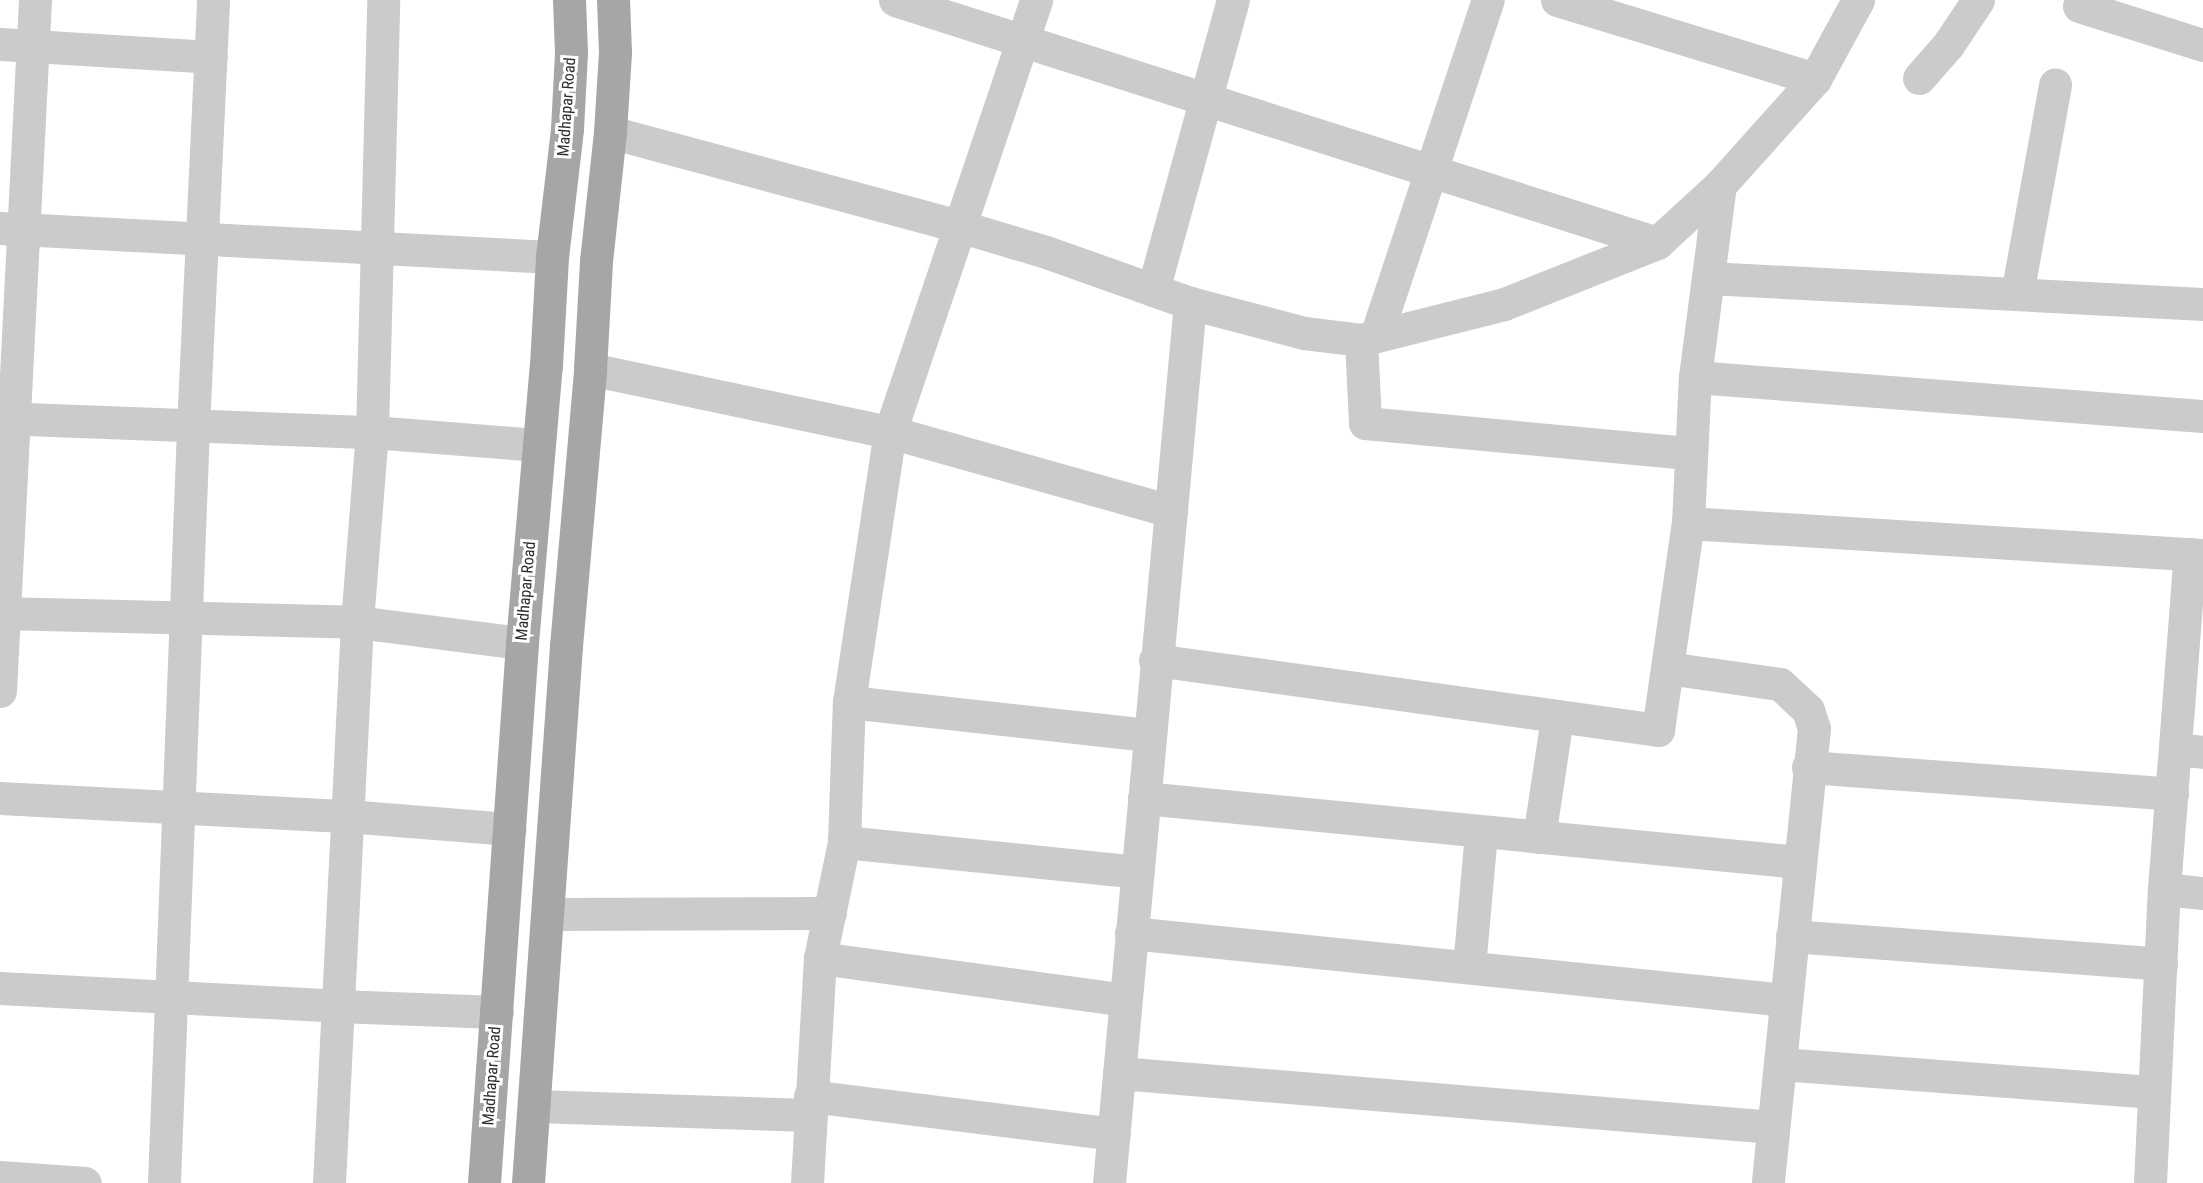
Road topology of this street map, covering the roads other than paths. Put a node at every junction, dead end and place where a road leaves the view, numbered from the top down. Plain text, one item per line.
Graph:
1 (35, 0) edge
2 (213, 0) edge
3 (383, 0) edge
4 (568, 0) edge
5 (613, 0) edge
6 (896, 0) edge
7 (1036, 0) edge
8 (1233, 0) edge
9 (1488, 0) edge
10 (1557, 0) edge
11 (1858, 0) edge
12 (1978, 0) edge
13 (2079, 6) dead end
14 (1022, 40) junction
15 (0, 44) edge
16 (2203, 45) edge
17 (33, 47) junction
18 (211, 57) junction
19 (1919, 78) dead end
20 (1815, 80) junction
21 (2055, 84) dead end
22 (1206, 99) junction
23 (610, 132) junction
24 (1431, 171) junction
25 (1720, 185) junction
26 (959, 226) junction
27 (12, 228) edge
28 (203, 240) junction
29 (1657, 243) junction
30 (376, 248) junction
31 (552, 258) junction
32 (1708, 278) junction
33 (1153, 290) junction
34 (2017, 294) junction
35 (1190, 303) junction
36 (2203, 304) edge
37 (1369, 338) junction
38 (590, 369) junction
39 (1695, 377) junction
40 (2203, 416) edge
41 (7, 418) edge
42 (193, 427) junction
43 (372, 432) junction
44 (890, 432) junction
45 (538, 445) junction
46 (1691, 453) junction
47 (1171, 511) junction
48 (1688, 523) junction
49 (2196, 555) edge
50 (2, 614) edge
51 (186, 617) junction
52 (357, 622) junction
53 (522, 643) junction
54 (1155, 660) junction
55 (1667, 668) junction
56 (0, 691) edge
57 (849, 702) junction
58 (1557, 718) junction
59 (1150, 735) junction
60 (2189, 751) edge
61 (1808, 767) junction
62 (2172, 794) junction
63 (0, 798) edge
64 (1144, 798) junction
65 (178, 808) junction
66 (347, 816) junction
67 (509, 829) junction
68 (1481, 832) junction
69 (1539, 837) junction
70 (844, 842) junction
71 (1799, 862) junction
72 (1137, 872) junction
73 (2164, 889) junction
74 (2203, 893) edge
75 (830, 913) junction
76 (549, 914) junction
77 (1131, 933) junction
78 (1792, 936) junction
79 (820, 958) junction
80 (2161, 964) junction
81 (1469, 967) junction
82 (0, 988) edge
83 (171, 995) junction
84 (1125, 1000) junction
85 (1786, 1000) junction
86 (338, 1006) junction
87 (497, 1012) junction
88 (1780, 1064) junction
89 (1119, 1073) junction
90 (2154, 1092) junction
91 (810, 1105) junction
92 (535, 1106) junction
93 (1773, 1127) junction
94 (1114, 1134) junction
95 (0, 1177) edge
96 (85, 1183) edge
97 (164, 1183) edge
98 (329, 1183) edge
99 (484, 1183) edge
100 (528, 1183) edge
101 (807, 1183) edge
102 (1109, 1183) edge
103 (1768, 1183) edge
104 (2150, 1183) edge

1 - 17 street
2 - 18 street
3 - 30 street
4 - 31 main road, Madhapar Road
5 - 23 main road
6 - 14 street
7 - 14 street
8 - 22 street
9 - 24 street
10 - 20 street
11 - 20 street
12 - 19 street
13 - 16 street
14 - 22 street
14 - 26 street
15 - 17 street
17 - 18 street
17 - 27 street
18 - 28 street
20 - 25 street
21 - 34 street
22 - 24 street
22 - 33 street
23 - 26 street
23 - 38 main road
24 - 29 street
24 - 37 street
25 - 29 street
25 - 32 street
26 - 33 street
26 - 44 street
27 - 28 street
27 - 41 street
28 - 30 street
28 - 42 street
29 - 37 street
30 - 31 street
30 - 43 street
31 - 45 main road, Madhapar Road
32 - 34 street
32 - 39 street
33 - 35 street
34 - 36 street
35 - 37 street
35 - 47 street
37 - 46 street
38 - 44 street
38 - 76 main road
39 - 40 street
39 - 46 street
41 - 42 street
41 - 50 street
42 - 43 street
42 - 51 street
43 - 45 street
43 - 52 street
44 - 47 street
44 - 57 street
45 - 53 main road, Madhapar Road
46 - 48 street
47 - 54 street
48 - 49 street
48 - 55 street
49 - 60 street
50 - 51 street
50 - 56 street
51 - 52 street
51 - 65 street
52 - 53 street
52 - 66 street
53 - 67 main road, Madhapar Road
54 - 58 street
54 - 59 street
55 - 58 street
55 - 61 street
57 - 59 street
57 - 70 street
58 - 69 street
59 - 64 street
60 - 62 street
61 - 62 street
61 - 71 street
62 - 73 street
63 - 65 street
64 - 68 street
64 - 72 street
65 - 66 street
65 - 83 street
66 - 67 street
66 - 86 street
67 - 87 main road, Madhapar Road
68 - 69 street
68 - 81 street
69 - 71 street
70 - 72 street
70 - 75 street
71 - 78 street
72 - 77 street
73 - 74 street
73 - 80 street
75 - 76 street
75 - 79 street
76 - 92 main road
77 - 81 street
77 - 84 street
78 - 80 street
78 - 85 street
79 - 84 street
79 - 91 street
80 - 90 street
81 - 85 street
82 - 83 street
83 - 86 street
83 - 97 street
84 - 89 street
85 - 88 street
86 - 87 street
86 - 98 street
87 - 99 main road, Madhapar Road
88 - 90 street
88 - 93 street
89 - 93 street
89 - 94 street
90 - 104 street
91 - 92 street
91 - 94 street
91 - 101 street
92 - 100 main road
93 - 103 street
94 - 102 street
95 - 96 street

